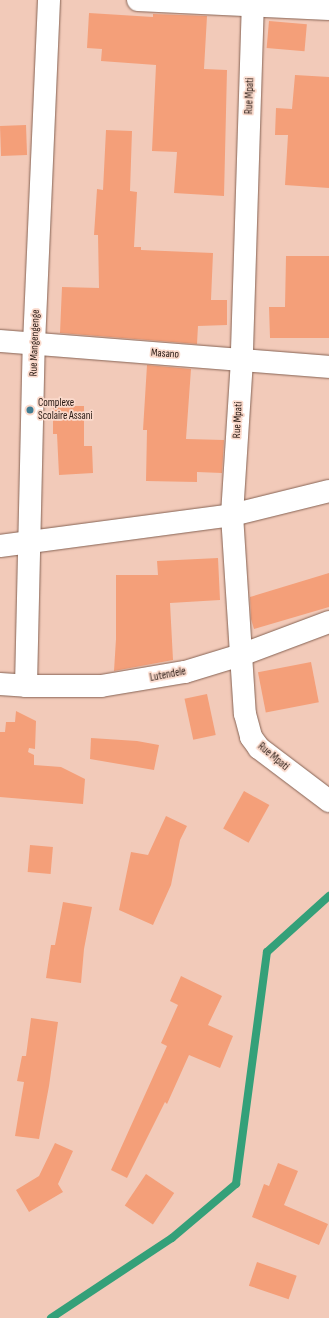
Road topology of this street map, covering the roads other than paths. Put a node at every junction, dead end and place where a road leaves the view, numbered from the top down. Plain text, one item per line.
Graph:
1 (49, 0) edge
2 (138, 0) edge
3 (253, 2) edge
4 (329, 9) edge
5 (0, 341) edge
6 (34, 344) junction
7 (242, 360) junction
8 (329, 367) edge
9 (329, 491) edge
10 (232, 515) junction
11 (29, 543) junction
12 (0, 546) edge
13 (329, 622) edge
14 (241, 655) junction
15 (0, 684) edge
16 (26, 686) junction
17 (329, 801) edge

1 - 6 street, Rue Mangengenge
2 - 3 street
3 - 4 street
3 - 7 street, Rue Mpati
5 - 6 street, Masano
6 - 7 street, Masano
6 - 11 street, Rue Mangengenge
7 - 8 street, Masano
7 - 10 street, Rue Mpati
9 - 10 street
10 - 11 street
10 - 14 street, Rue Mpati
11 - 12 street
11 - 16 street, Rue Mangengenge
13 - 14 street, Lutendele
14 - 16 street, Lutendele
14 - 17 street, Rue Mpati
15 - 16 street, Lutendele

